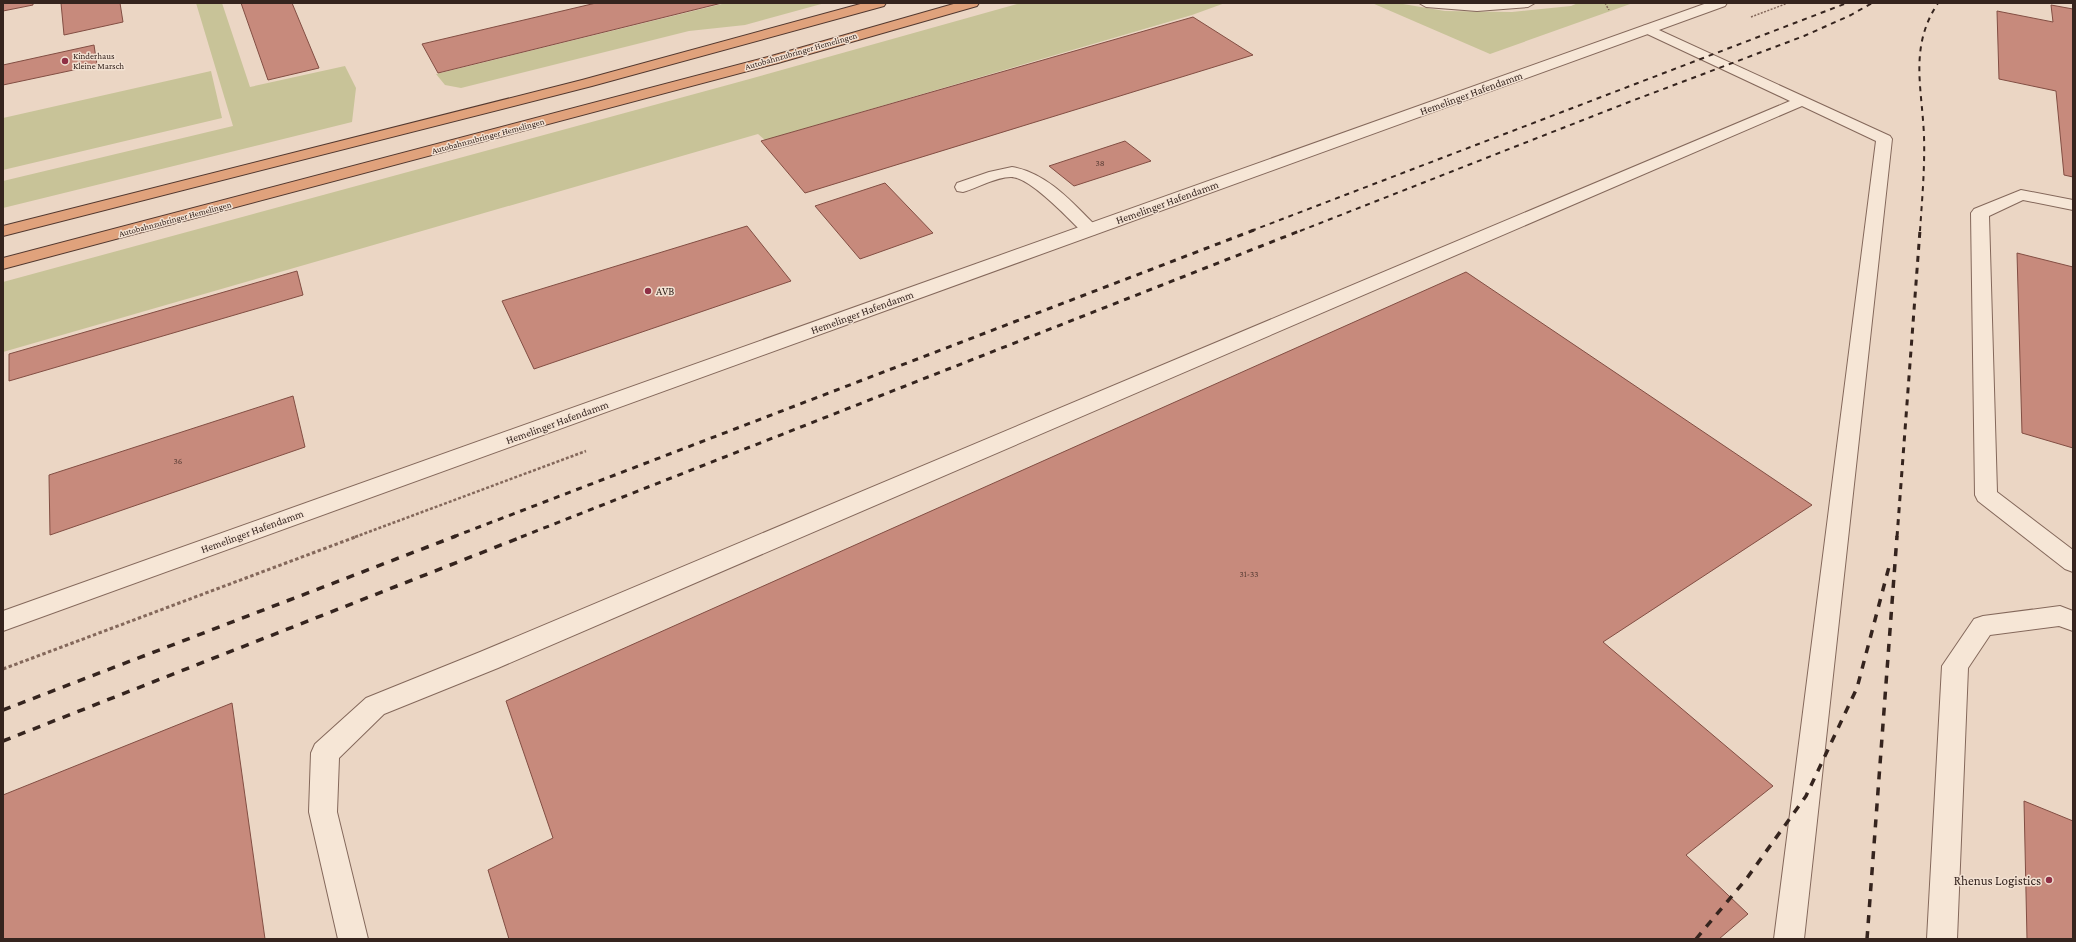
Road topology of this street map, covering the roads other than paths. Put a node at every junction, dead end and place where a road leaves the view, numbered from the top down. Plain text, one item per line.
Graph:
1 (878, 3) edge
2 (972, 3) edge
3 (1426, 3) edge
4 (1528, 3) edge
5 (1720, 3) edge
6 (1648, 29) junction
7 (1802, 101) junction
8 (963, 187) dead end
9 (2073, 204) edge
10 (1090, 230) junction
11 (3, 231) edge
12 (3, 264) edge
13 (2073, 563) edge
14 (3, 621) edge
15 (2073, 621) edge
16 (353, 939) edge
17 (1789, 939) edge
18 (1942, 939) edge

1 - 11 highway
2 - 12 highway, Autobahnzubringer Hemelingen
3 - 4 street
5 - 6 street, Hemelinger Hafendamm
6 - 7 street
6 - 10 street, Hemelinger Hafendamm
7 - 16 street
7 - 17 street
8 - 10 street
9 - 13 street
10 - 14 street, Hemelinger Hafendamm
15 - 18 street

